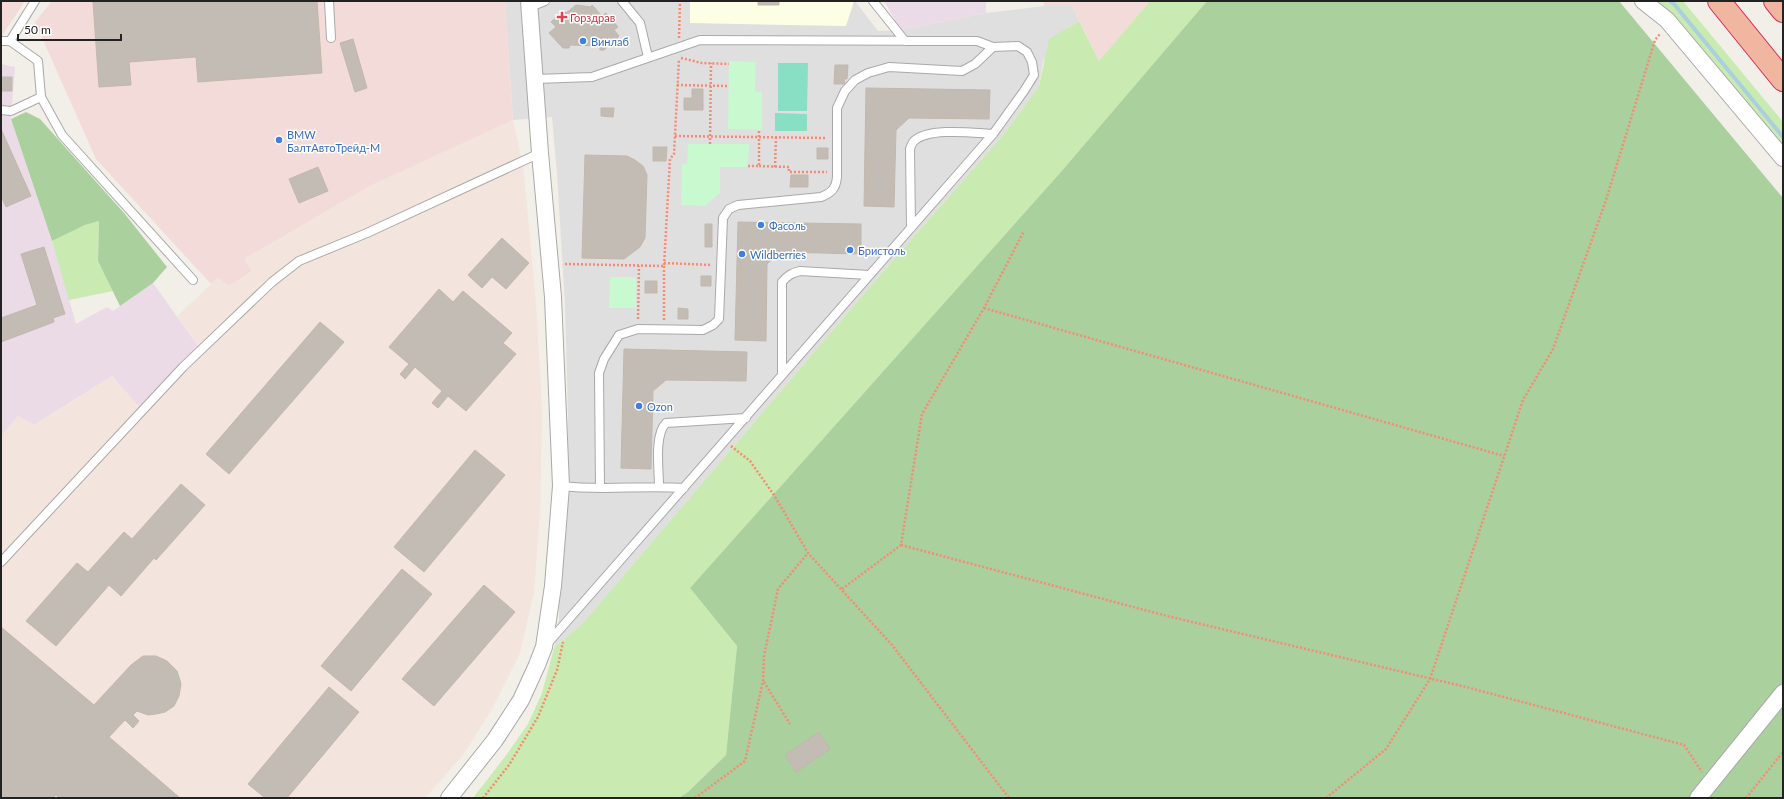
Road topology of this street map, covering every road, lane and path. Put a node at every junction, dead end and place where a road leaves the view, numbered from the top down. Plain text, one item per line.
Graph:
1 (35, 1) edge
2 (329, 1) edge
3 (622, 1) edge
4 (680, 1) edge
5 (873, 1) edge
6 (1643, 1) edge
7 (1719, 1) edge
8 (1775, 1) edge
9 (535, 3) edge
10 (1783, 11) edge
11 (331, 38) dead end
12 (1655, 40) dead end
13 (1, 41) edge
14 (10, 41) junction
15 (905, 41) junction
16 (679, 46) junction
17 (993, 47) junction
18 (648, 57) junction
19 (679, 58) junction
20 (711, 63) junction
21 (729, 64) dead end
22 (536, 79) junction
23 (1783, 80) edge
24 (677, 85) junction
25 (711, 86) junction
26 (728, 86) dead end
27 (41, 97) junction
28 (1, 110) edge
29 (759, 130) dead end
30 (993, 134) junction
31 (675, 136) junction
32 (710, 136) junction
33 (759, 137) junction
34 (776, 138) junction
35 (837, 138) junction
36 (710, 144) dead end
37 (540, 153) junction
38 (1783, 158) edge
39 (748, 166) dead end
40 (759, 166) junction
41 (775, 166) junction
42 (837, 172) junction
43 (911, 228) junction
44 (1024, 231) dead end
45 (550, 262) junction
46 (664, 265) junction
47 (639, 266) junction
48 (721, 266) junction
49 (869, 275) junction
50 (194, 280) dead end
51 (984, 308) junction
52 (638, 329) junction
53 (664, 329) junction
54 (782, 375) junction
55 (746, 418) junction
56 (725, 441) junction
57 (1504, 456) junction
58 (561, 486) junction
59 (659, 486) junction
60 (600, 488) junction
61 (684, 488) junction
62 (900, 545) junction
63 (808, 553) junction
64 (1, 562) edge
65 (842, 589) junction
66 (562, 626) junction
67 (544, 647) junction
68 (1430, 679) junction
69 (763, 681) junction
70 (1783, 694) edge
71 (790, 724) dead end
72 (1783, 752) edge
73 (1710, 784) junction
74 (449, 798) edge
75 (483, 798) edge
76 (695, 798) edge
77 (1009, 798) edge
78 (1326, 798) edge
79 (1698, 798) edge
80 (1746, 798) edge

1 - 14 lane
2 - 11 lane
3 - 18 lane
4 - 16 path
5 - 15 lane
6 - 38 street
7 - 23 highway
8 - 10 highway
9 - 22 street
12 - 57 path
13 - 14 lane
14 - 27 lane
15 - 16 lane
15 - 17 lane
16 - 18 lane
16 - 19 path
17 - 30 lane
17 - 35 lane
18 - 22 lane
19 - 20 path
19 - 24 path
20 - 21 path
20 - 25 path
22 - 37 street
24 - 25 path
24 - 31 path
25 - 26 path
25 - 32 path
27 - 28 lane
27 - 50 lane
29 - 33 path
30 - 43 lane
30 - 43 lane
31 - 32 path
31 - 46 path
32 - 33 path
32 - 36 path
33 - 34 path
33 - 40 path
34 - 35 path
34 - 41 path
35 - 42 lane
37 - 45 street
37 - 64 lane
39 - 40 path
40 - 41 path
41 - 42 path
42 - 48 lane
43 - 49 lane
44 - 51 path
45 - 47 path
45 - 58 street
46 - 47 path
46 - 48 path
46 - 53 path
47 - 52 path
48 - 53 lane
49 - 54 lane
49 - 54 lane
51 - 57 path
51 - 62 path
52 - 53 lane
52 - 60 lane
54 - 55 lane
55 - 56 lane
55 - 59 lane
56 - 61 lane
56 - 63 path
57 - 68 path
58 - 60 lane
58 - 67 street
59 - 60 lane
59 - 61 lane
61 - 66 lane
62 - 65 path
62 - 68 path
63 - 65 path
63 - 69 path
65 - 77 path
66 - 67 lane
66 - 75 path
67 - 74 street
68 - 73 path
68 - 78 path
69 - 71 path
69 - 76 path
70 - 73 street
72 - 80 path
73 - 79 street

